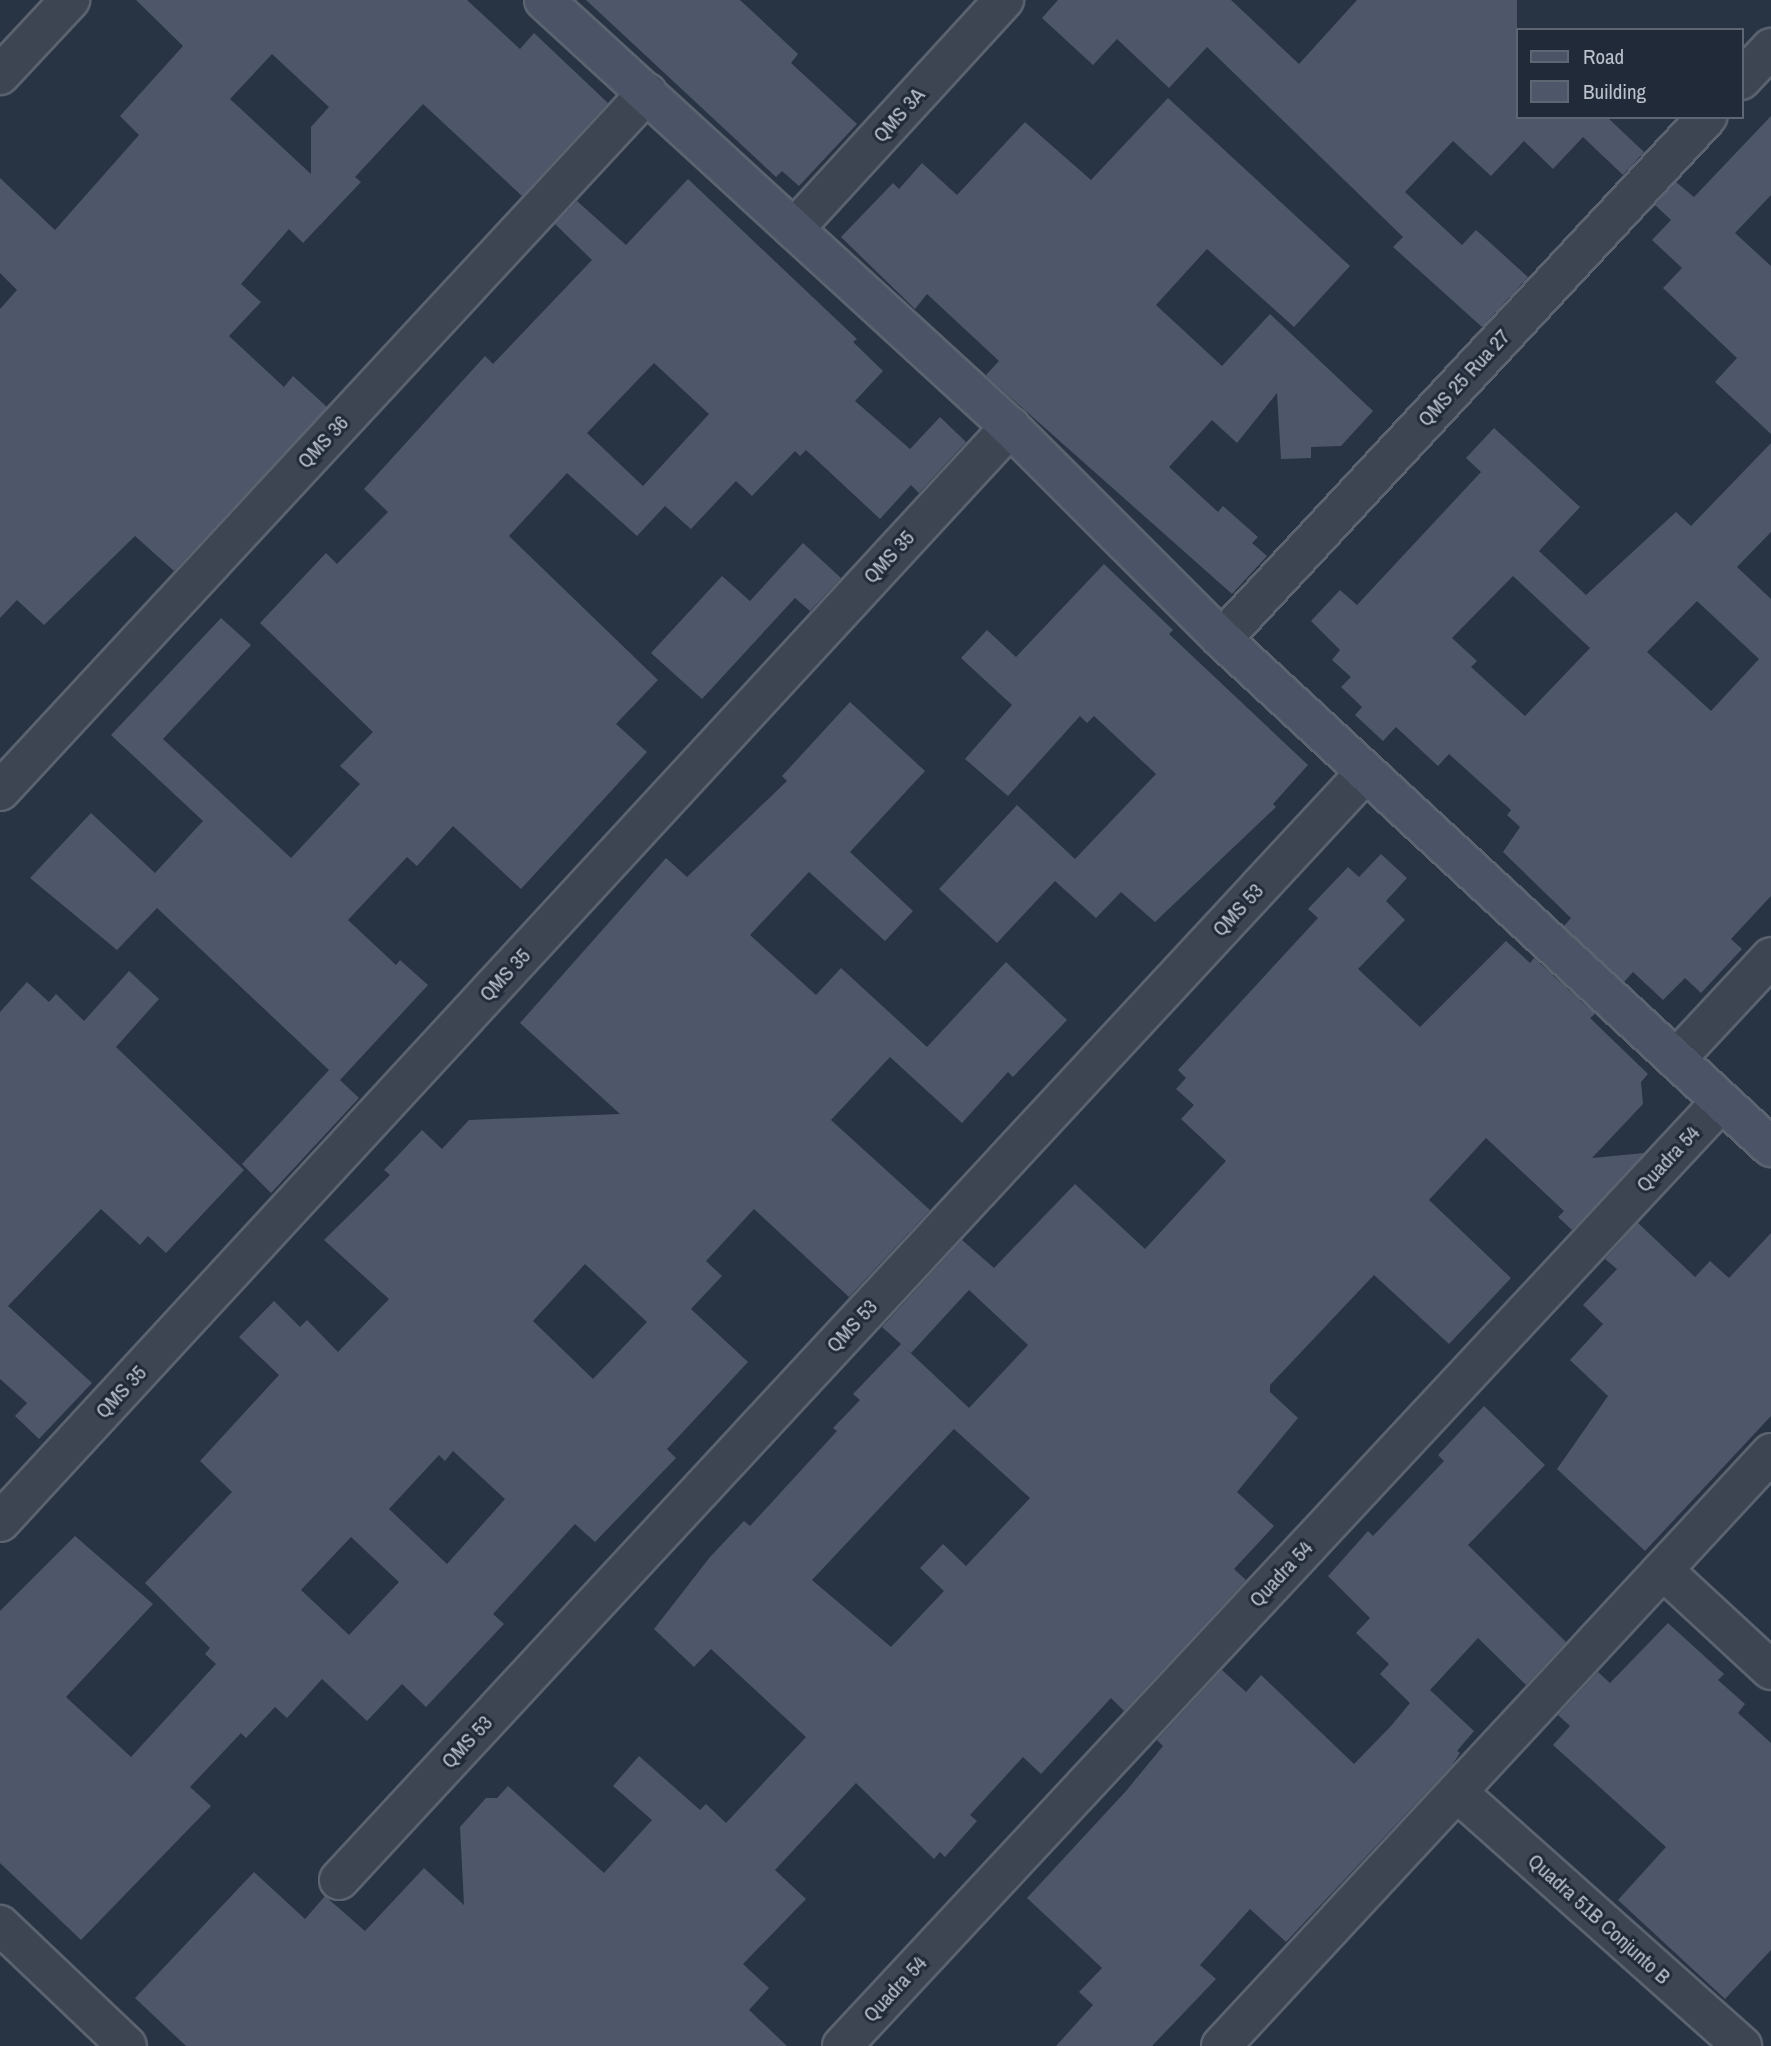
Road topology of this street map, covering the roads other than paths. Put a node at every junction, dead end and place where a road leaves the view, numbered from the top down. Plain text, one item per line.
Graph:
1 (70, 0) edge
2 (544, 0) edge
3 (1004, 0) edge
4 (1771, 48) edge
5 (0, 75) edge
6 (1743, 78) edge
7 (647, 93) junction
8 (1705, 119) edge
9 (794, 229) junction
10 (1010, 427) junction
11 (1222, 639) junction
12 (1365, 773) junction
13 (0, 791) edge
14 (1771, 957) edge
15 (1676, 1059) junction
16 (1721, 1102) junction
17 (1771, 1147) edge
18 (1771, 1453) edge
19 (0, 1522) edge
20 (1663, 1570) junction
21 (1771, 1670) edge
22 (1457, 1792) junction
23 (339, 1880) dead end
24 (0, 1924) edge
25 (127, 2046) edge
26 (842, 2046) edge
27 (1222, 2046) edge
28 (1742, 2046) edge

1 - 5 street
2 - 7 street
3 - 9 street, QMS 3A
4 - 6 street
7 - 9 street
7 - 13 street, QMS 36
8 - 11 street, QMS 25 Rua 27
9 - 10 street
10 - 11 street
10 - 19 street, QMS 35
11 - 12 street
12 - 15 street
12 - 23 street, QMS 53
14 - 15 street
15 - 16 street
16 - 17 street
16 - 26 street, Quadra 54
18 - 20 street
20 - 21 street
20 - 22 street
22 - 27 street
22 - 28 street, Quadra 51B Conjunto B
24 - 25 street

